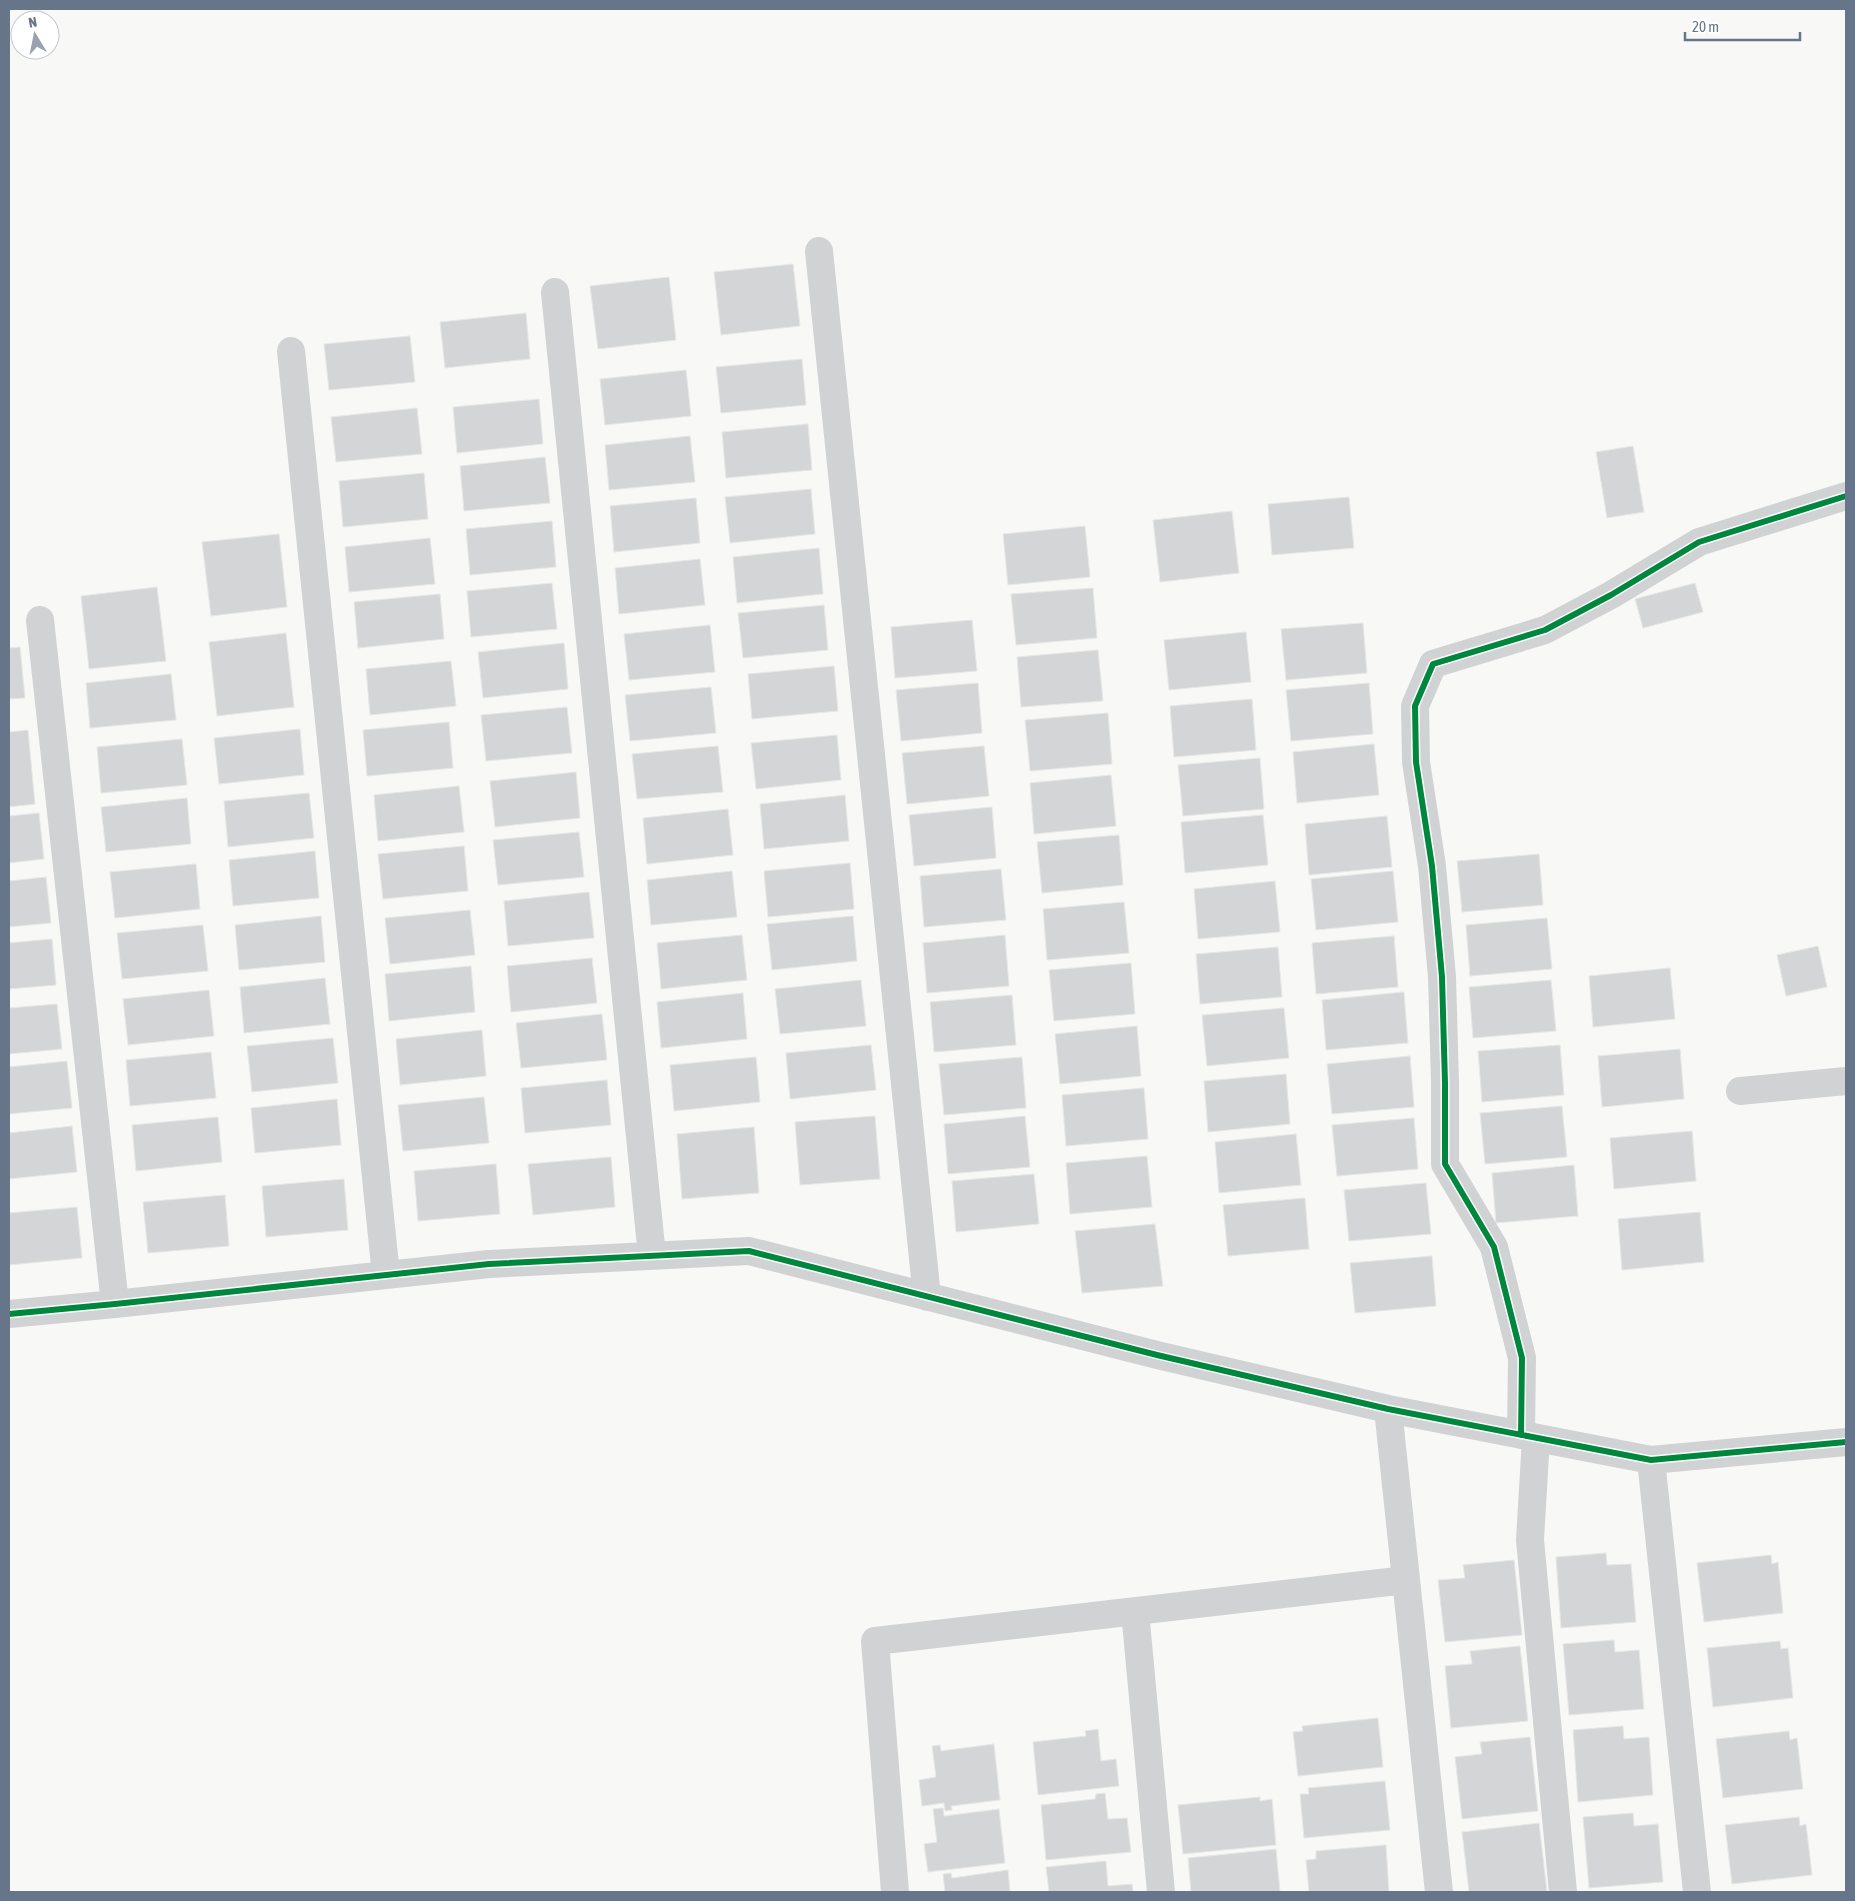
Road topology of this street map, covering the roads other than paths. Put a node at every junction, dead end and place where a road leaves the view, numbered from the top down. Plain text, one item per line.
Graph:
1 (819, 251) dead end
2 (555, 292) dead end
3 (291, 352) dead end
4 (1846, 496) edge
5 (40, 620) dead end
6 (1846, 1081) edge
7 (1740, 1091) dead end
8 (652, 1256) junction
9 (386, 1275) junction
10 (927, 1297) junction
11 (115, 1304) junction
12 (9, 1314) edge
13 (1388, 1409) junction
14 (1529, 1436) junction
15 (1846, 1442) edge
16 (1651, 1460) junction
17 (1406, 1580) junction
18 (1135, 1611) junction
19 (895, 1892) edge
20 (1161, 1892) edge
21 (1439, 1892) edge
22 (1563, 1892) edge
23 (1697, 1892) edge

1 - 10 street
2 - 8 street
3 - 9 street
4 - 14 street
5 - 11 street
6 - 7 street
8 - 9 street
8 - 10 street
9 - 11 street
10 - 13 street
11 - 12 street
13 - 14 street
13 - 17 street
14 - 16 street
14 - 22 street
15 - 16 street
16 - 23 street
17 - 18 street
17 - 21 street
18 - 19 street
18 - 20 street

